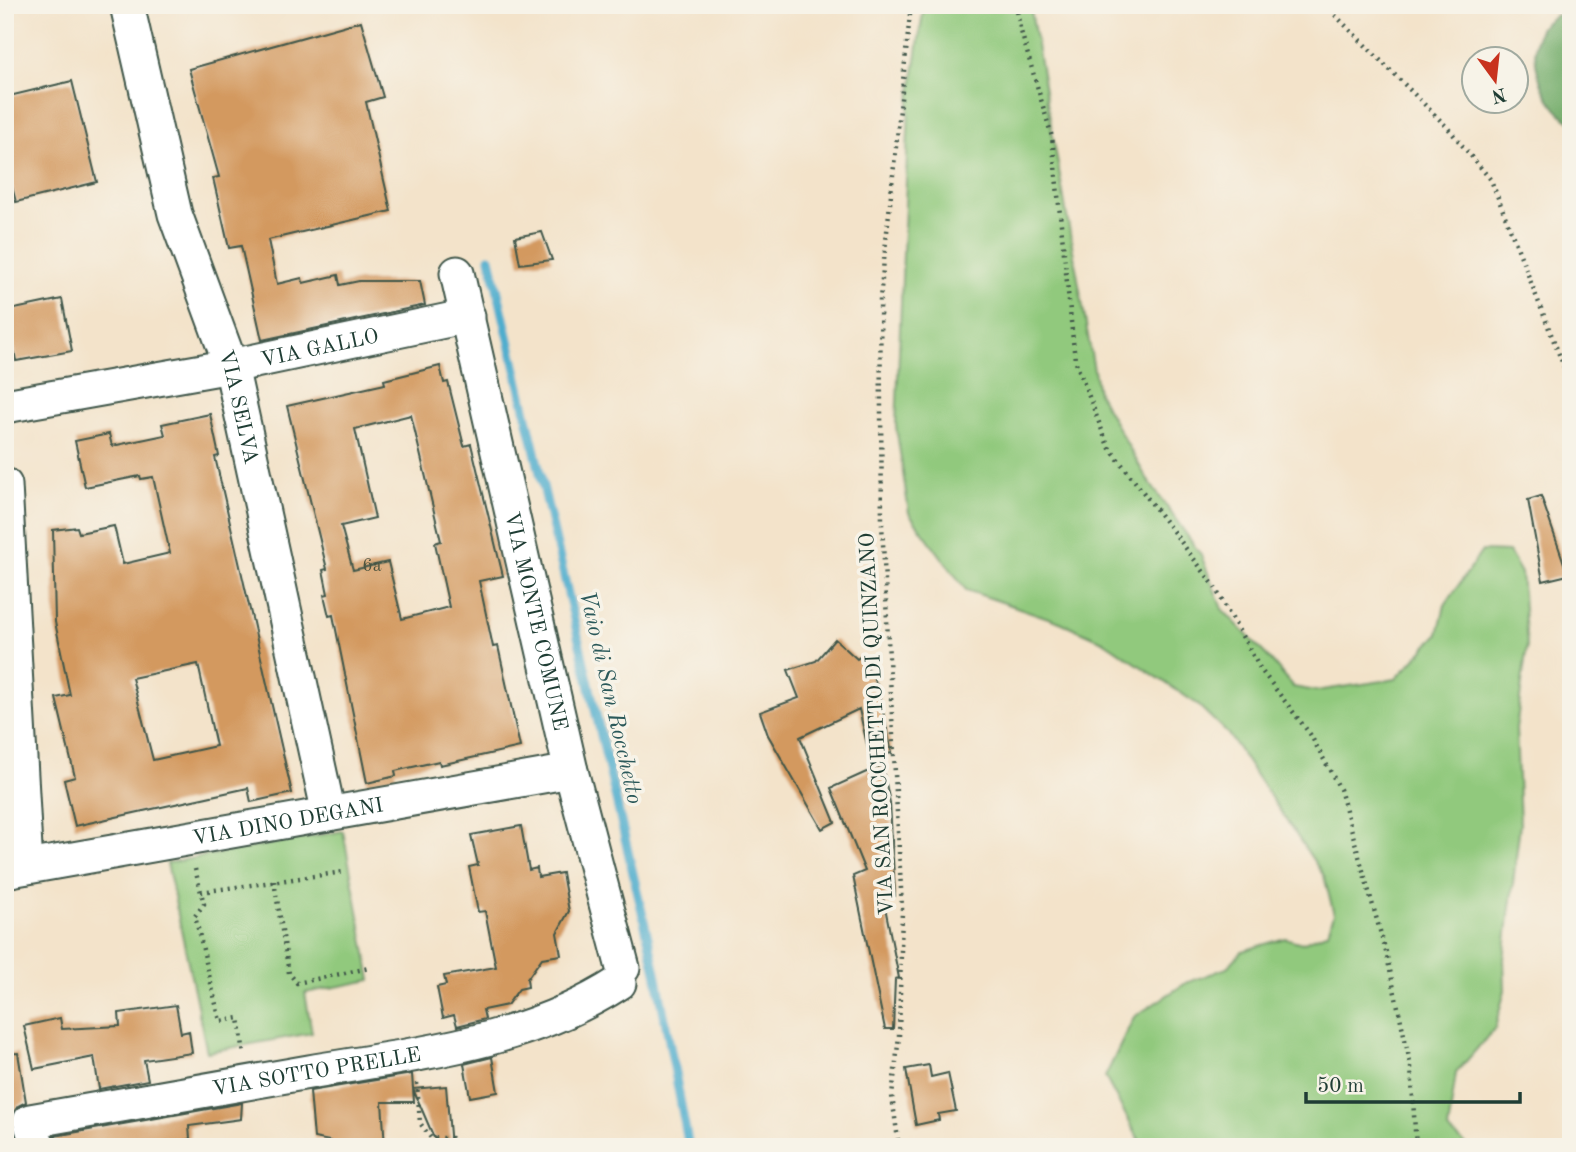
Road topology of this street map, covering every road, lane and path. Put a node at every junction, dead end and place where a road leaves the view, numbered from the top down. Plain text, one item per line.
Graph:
1 (127, 5) edge
2 (911, 5) edge
3 (1016, 5) edge
4 (1325, 5) edge
5 (457, 273) dead end
6 (468, 316) junction
7 (231, 366) junction
8 (1571, 385) edge
9 (5, 406) edge
10 (5, 485) edge
11 (571, 771) junction
12 (329, 814) junction
13 (187, 841) junction
14 (16, 869) edge
15 (343, 872) dead end
16 (274, 881) junction
17 (201, 892) junction
18 (369, 968) dead end
19 (621, 976) joint
20 (415, 1055) junction
21 (248, 1083) junction
22 (38, 1147) edge
23 (457, 1147) edge
24 (899, 1147) edge
25 (1416, 1147) edge

1 - 7 street, VIA SELVA
2 - 24 path, VIA SAN ROCCHETTO DI QUINZANO
3 - 25 path
4 - 8 path
5 - 6 street, VIA MONTE COMUNE
6 - 7 street, VIA GALLO
6 - 11 street, VIA MONTE COMUNE
7 - 9 street, VIA GALLO
7 - 12 street, VIA SELVA
10 - 14 street
11 - 12 street, VIA DINO DEGANI
11 - 19 street, VIA MONTE COMUNE
12 - 13 street, VIA DINO DEGANI
13 - 14 street, VIA DINO DEGANI
13 - 17 path
15 - 16 path
16 - 17 path
16 - 18 path
17 - 21 path
19 - 20 street, VIA SOTTO PRELLE
20 - 21 street, VIA SOTTO PRELLE
20 - 23 path
21 - 22 street, VIA SOTTO PRELLE

